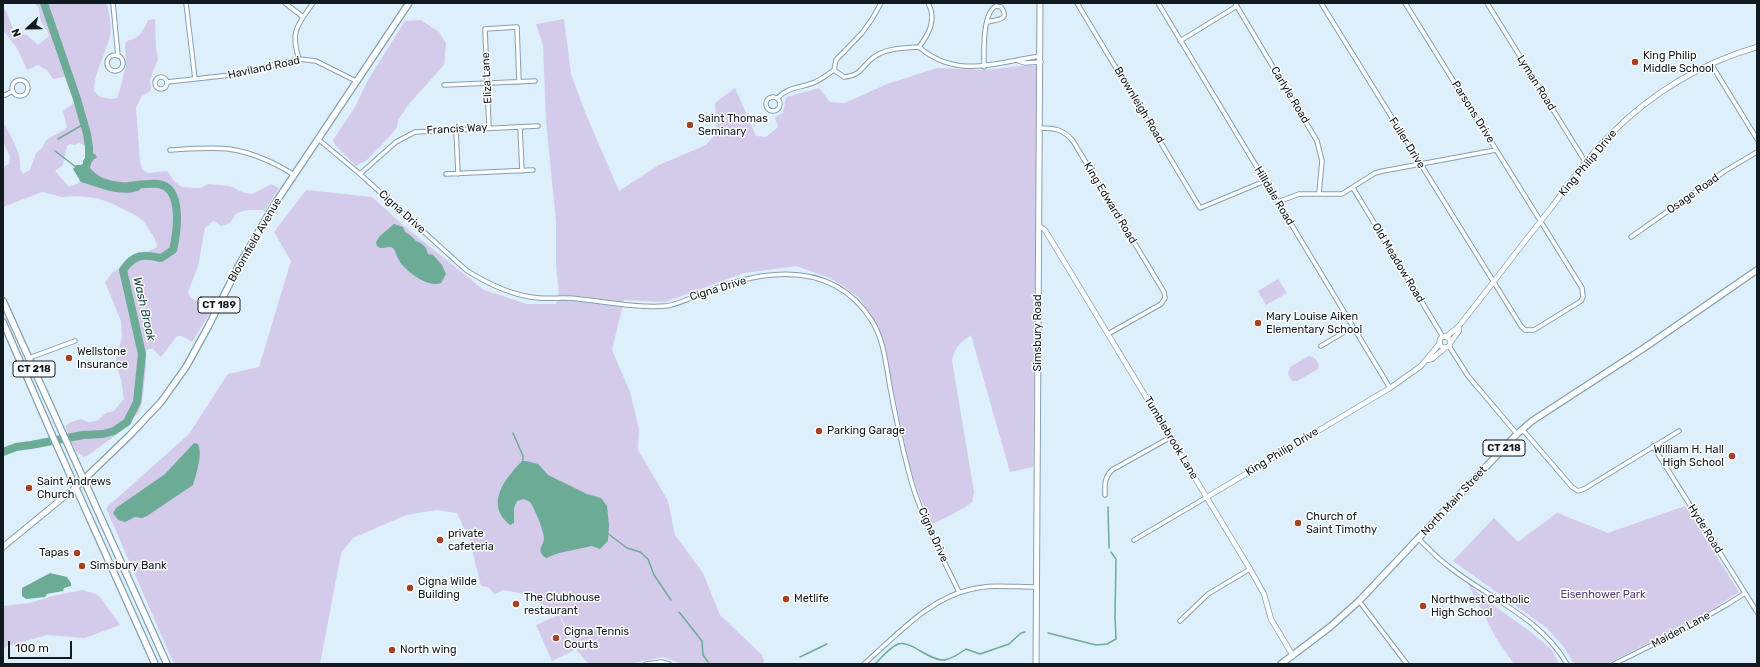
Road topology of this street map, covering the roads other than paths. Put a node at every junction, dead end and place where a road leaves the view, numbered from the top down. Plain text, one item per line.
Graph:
1 (113, 3) edge
2 (186, 3) edge
3 (286, 3) edge
4 (313, 3) edge
5 (409, 3) edge
6 (881, 3) edge
7 (928, 3) edge
8 (1040, 3) edge
9 (1077, 3) edge
10 (1158, 3) edge
11 (1321, 3) edge
12 (1405, 3) edge
13 (1487, 3) edge
14 (1236, 4) edge
15 (303, 17) junction
16 (988, 22) junction
17 (1180, 40) junction
18 (919, 47) junction
19 (1757, 47) edge
20 (118, 56) junction
21 (1040, 56) junction
22 (299, 59) junction
23 (1019, 61) junction
24 (1040, 62) junction
25 (1710, 64) junction
26 (984, 66) junction
27 (834, 70) junction
28 (195, 79) junction
29 (356, 81) junction
30 (535, 81) dead end
31 (167, 82) dead end
32 (519, 82) junction
33 (487, 83) junction
34 (444, 85) dead end
35 (14, 91) junction
36 (3, 96) edge
37 (778, 98) junction
38 (520, 126) junction
39 (538, 126) dead end
40 (489, 128) junction
41 (1040, 128) junction
42 (456, 129) junction
43 (318, 139) junction
44 (1757, 139) edge
45 (170, 150) dead end
46 (1496, 150) junction
47 (1757, 152) edge
48 (1586, 163) junction
49 (1420, 164) junction
50 (532, 170) dead end
51 (522, 171) junction
52 (360, 174) junction
53 (446, 174) dead end
54 (458, 174) junction
55 (294, 175) junction
56 (1265, 181) junction
57 (1353, 188) junction
58 (1319, 193) junction
59 (1278, 202) junction
60 (1540, 221) junction
61 (1039, 226) junction
62 (1631, 237) dead end
63 (1757, 270) edge
64 (1494, 282) junction
65 (3, 301) edge
66 (3, 322) edge
67 (1460, 326) junction
68 (1353, 327) junction
69 (1108, 334) junction
70 (1444, 337) junction
71 (75, 341) dead end
72 (1440, 343) junction
73 (1448, 345) junction
74 (1321, 346) dead end
75 (29, 358) junction
76 (1427, 360) junction
77 (1390, 388) junction
78 (1522, 429) junction
79 (1679, 431) dead end
80 (1517, 434) junction
81 (1171, 437) junction
82 (1653, 446) junction
83 (83, 480) junction
84 (76, 487) junction
85 (1105, 495) dead end
86 (1207, 497) junction
87 (1419, 538) junction
88 (1134, 540) dead end
89 (3, 547) edge
90 (1250, 569) junction
91 (115, 574) junction
92 (127, 574) junction
93 (1037, 587) junction
94 (959, 592) junction
95 (1745, 593) junction
96 (1359, 601) junction
97 (1757, 612) edge
98 (1180, 621) dead end
99 (1293, 656) junction
100 (155, 664) edge
101 (167, 664) edge
102 (646, 664) edge
103 (669, 664) edge
104 (864, 664) edge
105 (1036, 664) edge
106 (1281, 664) edge
107 (1407, 664) edge
108 (1567, 664) edge
109 (1614, 664) edge

1 - 20 street
2 - 28 street
3 - 15 street
4 - 15 street
5 - 29 main road, Bloomfield Avenue / CT 189
6 - 27 street
7 - 18 street
8 - 21 main road, Simsbury Road
9 - 56 street, Brownleigh Road
10 - 17 street, Hilldale Road
11 - 49 street, Fuller Drive
12 - 46 street, Parsons Drive
13 - 48 street, Lyman Road
14 - 17 street
14 - 58 street, Carlyle Road
15 - 22 street
16 - 16 street
16 - 26 street
17 - 56 street, Hilldale Road
18 - 26 street
18 - 27 street
19 - 25 street, King Philip Drive
20 - 20 street
21 - 23 street
21 - 24 main road, Simsbury Road
22 - 28 street, Haviland Road
22 - 29 street, Haviland Road
23 - 24 street
23 - 26 street
24 - 41 main road, Simsbury Road
25 - 44 street
25 - 48 street, King Philip Drive
27 - 37 street
28 - 31 street, Haviland Road
29 - 43 main road, Bloomfield Avenue / CT 189
30 - 32 street
32 - 33 street
32 - 33 street, Eliza Lane
33 - 34 street
33 - 40 street, Eliza Lane
35 - 35 street
35 - 36 street
37 - 37 street
38 - 39 street, Francis Way
38 - 40 street, Francis Way
38 - 51 street
40 - 42 street, Francis Way
41 - 61 main road, Simsbury Road
41 - 69 street, King Edward Road
42 - 52 street, Francis Way
42 - 54 street
43 - 52 street, Cigna Drive
43 - 55 main road, Bloomfield Avenue / CT 189
45 - 55 street
46 - 49 street
46 - 60 street, Parsons Drive
47 - 62 street, Osage Road
48 - 60 street, King Philip Drive
49 - 57 street
49 - 64 street, Fuller Drive
50 - 51 street
51 - 54 street
52 - 94 street, Cigna Drive
53 - 54 street
55 - 83 main road, Bloomfield Avenue / CT 189
56 - 59 street, Hilldale Road
57 - 58 street
57 - 70 street, Old Meadow Road
58 - 59 street
59 - 68 street, Hilldale Road
60 - 64 street, King Philip Drive
60 - 64 street, Parsons Drive
61 - 69 street, Tumblebrook Lane
61 - 93 main road, Simsbury Road
63 - 78 main road, North Main Street / CT 218
64 - 67 street, King Philip Drive
65 - 75 main road, CT 218
66 - 84 main road, CT 218
67 - 70 street, King Philip Drive
67 - 73 street, King Philip Drive
68 - 74 street
68 - 77 street, Hilldale Road
69 - 81 street, Tumblebrook Lane
70 - 72 street, King Philip Drive
70 - 73 street
71 - 75 street
72 - 73 street
72 - 76 street, King Philip Drive
73 - 76 street, King Philip Drive
73 - 80 street
75 - 83 main road, CT 218
76 - 77 street, King Philip Drive
77 - 86 street, King Philip Drive
78 - 80 main road, North Main Street / CT 218
78 - 82 street
79 - 82 street
80 - 87 main road, North Main Street / CT 218
81 - 85 street
81 - 86 street, Tumblebrook Lane
82 - 95 street, Hyde Road
83 - 84 main road, Bloomfield Avenue / CT 189
83 - 92 main road, CT 218
84 - 89 main road, Bloomfield Avenue / CT 189
84 - 91 main road, CT 218
86 - 88 street, King Philip Drive
86 - 90 street, Tumblebrook Lane
87 - 96 main road, North Main Street / CT 218
87 - 108 street
90 - 98 street
90 - 99 street, Tumblebrook Lane
91 - 92 main road
91 - 100 main road, CT 218
92 - 101 main road, CT 218
93 - 94 street
93 - 105 main road, Simsbury Road
94 - 104 street
95 - 97 street, Hyde Road
95 - 109 street, Maiden Lane
96 - 99 main road, North Main Street / CT 218
96 - 107 street
99 - 106 main road, North Main Street / CT 218
102 - 103 street

